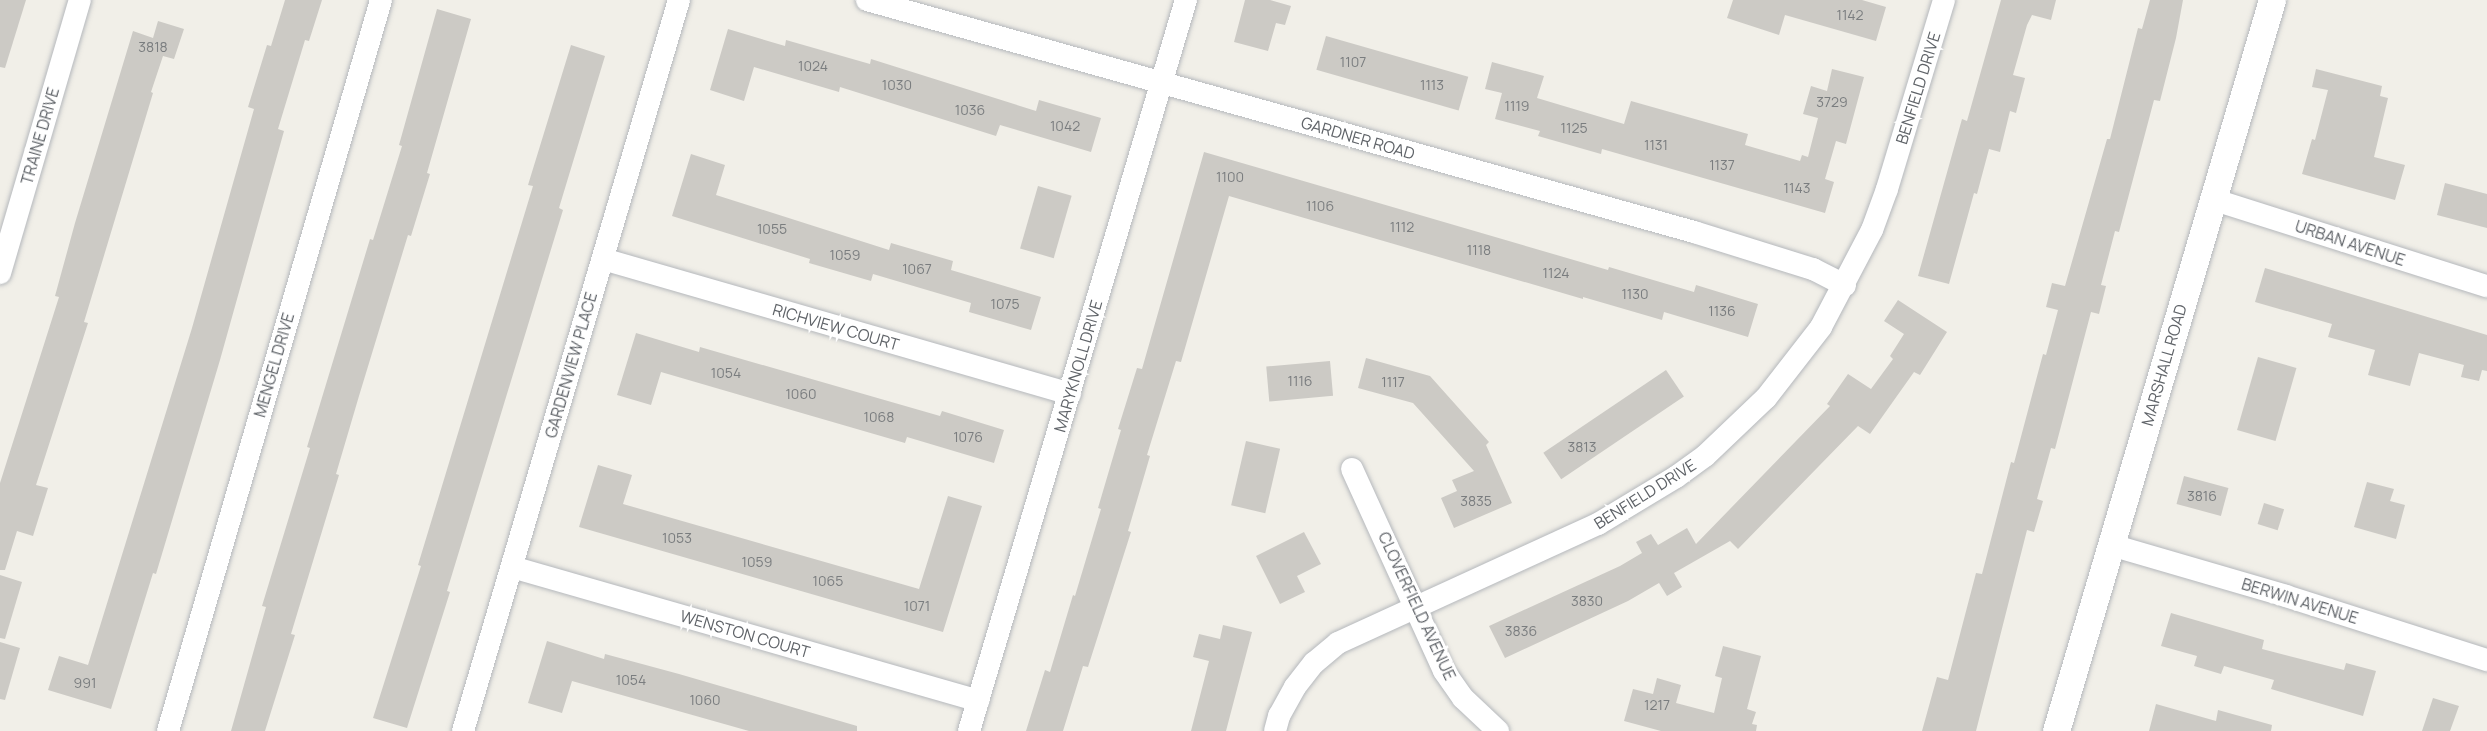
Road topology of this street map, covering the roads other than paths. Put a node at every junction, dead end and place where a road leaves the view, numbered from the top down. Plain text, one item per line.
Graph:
1 (80, 0) edge
2 (381, 0) edge
3 (679, 0) edge
4 (867, 0) edge
5 (1186, 0) edge
6 (1944, 0) edge
7 (2272, 0) edge
8 (1163, 84) junction
9 (2212, 199) junction
10 (603, 259) junction
11 (0, 273) edge
12 (1845, 285) junction
13 (2487, 286) edge
14 (1070, 394) junction
15 (1352, 469) dead end
16 (2112, 545) junction
17 (512, 567) junction
18 (1415, 607) junction
19 (2487, 660) edge
20 (978, 701) junction
21 (168, 731) edge
22 (463, 731) edge
23 (969, 731) edge
24 (1275, 731) edge
25 (1498, 731) edge
26 (2056, 731) edge

1 - 11 street, TRAINE DRIVE
2 - 21 street, MENGEL DRIVE
3 - 10 street, GARDENVIEW PLACE
4 - 8 street, GARDNER ROAD
5 - 8 street, MARYKNOLL DRIVE
6 - 12 street, BENFIELD DRIVE
7 - 9 street, MARSHALL ROAD
8 - 12 street, GARDNER ROAD
8 - 14 street, MARYKNOLL DRIVE
9 - 13 street, URBAN AVENUE
9 - 16 street, MARSHALL ROAD
10 - 14 street, RICHVIEW COURT
10 - 17 street, GARDENVIEW PLACE
12 - 18 street, BENFIELD DRIVE
14 - 20 street, MARYKNOLL DRIVE
15 - 18 street, CLOVERFIELD AVENUE
16 - 19 street, BERWIN AVENUE
16 - 26 street, MARSHALL ROAD
17 - 20 street, WENSTON COURT
17 - 22 street, GARDENVIEW PLACE
18 - 24 street, BENFIELD DRIVE
18 - 25 street, CLOVERFIELD AVENUE
20 - 23 street, MARYKNOLL DRIVE

